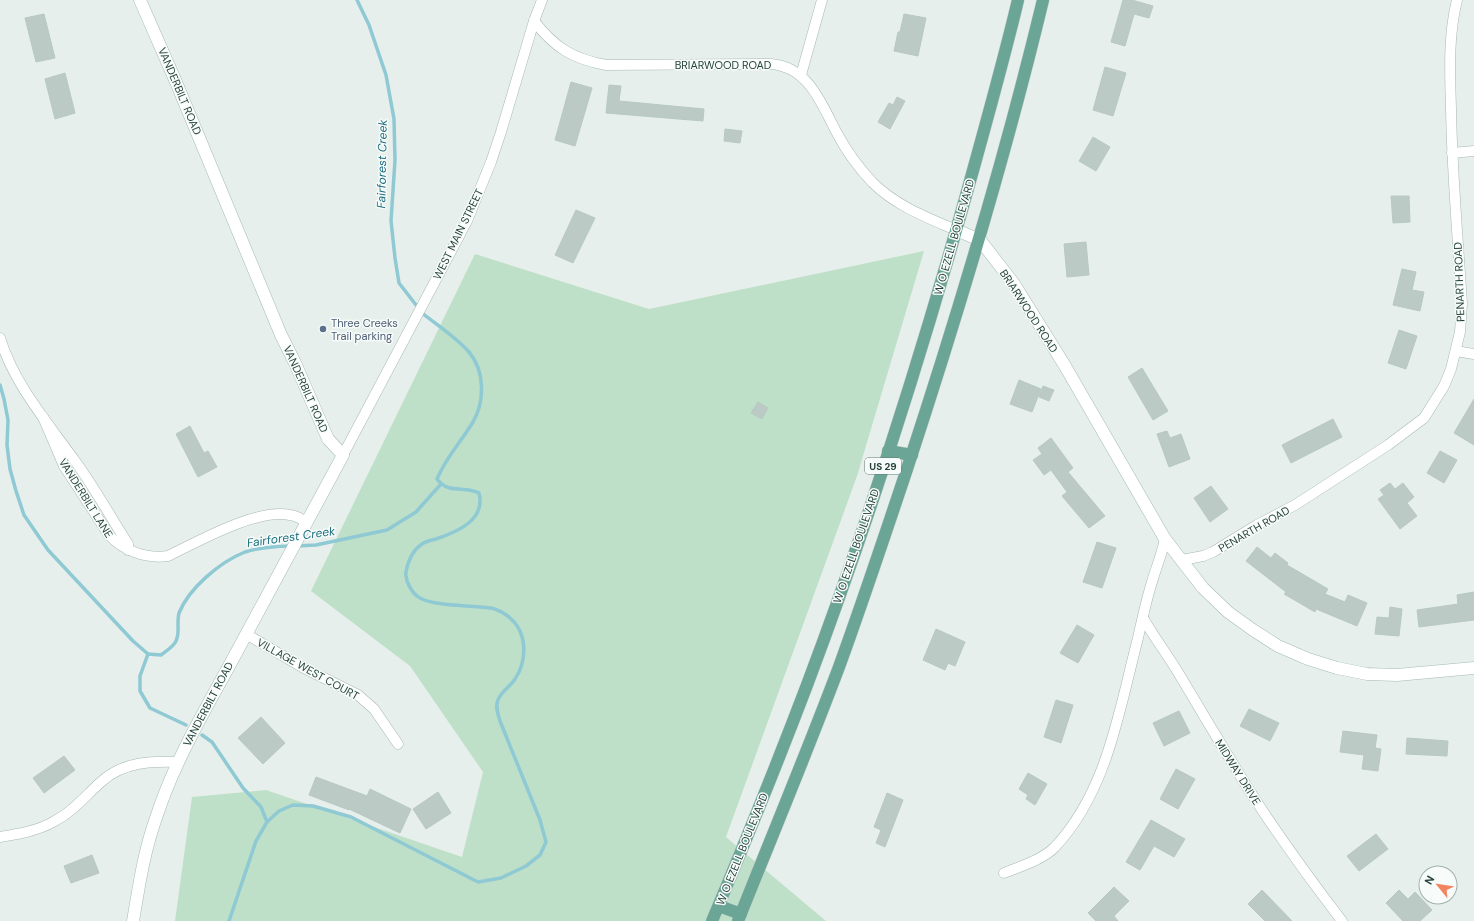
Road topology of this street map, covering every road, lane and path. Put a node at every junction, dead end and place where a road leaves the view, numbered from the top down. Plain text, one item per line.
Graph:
1 (140, 0) edge
2 (542, 0) edge
3 (822, 0) edge
4 (1018, 0) edge
5 (1043, 0) edge
6 (1457, 0) edge
7 (534, 21) junction
8 (801, 75) junction
9 (1474, 151) edge
10 (1452, 153) junction
11 (956, 230) junction
12 (980, 240) junction
13 (0, 338) edge
14 (1456, 351) junction
15 (1474, 354) edge
16 (888, 451) junction
17 (343, 455) junction
18 (912, 455) junction
19 (306, 525) junction
20 (1165, 539) junction
21 (1182, 560) junction
22 (1143, 618) junction
23 (246, 634) junction
24 (1474, 668) edge
25 (398, 744) dead end
26 (178, 762) junction
27 (0, 837) edge
28 (1004, 872) dead end
29 (719, 906) junction
30 (740, 918) edge
31 (133, 921) edge
32 (712, 921) edge
33 (1342, 921) edge

1 - 17 street, VANDERBILT ROAD
2 - 7 street, WEST MAIN STREET
3 - 8 street
4 - 11 main road, W O EZELL BOULEVARD / US 29
5 - 12 main road, US 29
6 - 10 street, PENARTH ROAD
7 - 8 street, BRIARWOOD ROAD
7 - 17 street, WEST MAIN STREET
8 - 11 street, BRIARWOOD ROAD
9 - 10 street
10 - 14 street, PENARTH ROAD
11 - 12 street, BRIARWOOD ROAD
11 - 16 main road, W O EZELL BOULEVARD / US 29
12 - 18 main road, US 29
12 - 20 street, BRIARWOOD ROAD
13 - 19 street, VANDERBILT LANE
14 - 15 street
14 - 21 street, PENARTH ROAD
16 - 18 main road
16 - 29 main road, W O EZELL BOULEVARD / US 29
17 - 19 street, VANDERBILT ROAD
18 - 30 main road, US 29
19 - 23 street, VANDERBILT ROAD
20 - 21 street, BRIARWOOD ROAD
20 - 22 street
21 - 24 street, BRIARWOOD ROAD
22 - 28 street
22 - 33 street, MIDWAY DRIVE
23 - 25 street, VILLAGE WEST COURT
23 - 26 street, VANDERBILT ROAD
26 - 27 street
26 - 31 street, VANDERBILT ROAD
29 - 30 main road
29 - 32 main road, W O EZELL BOULEVARD / US 29

